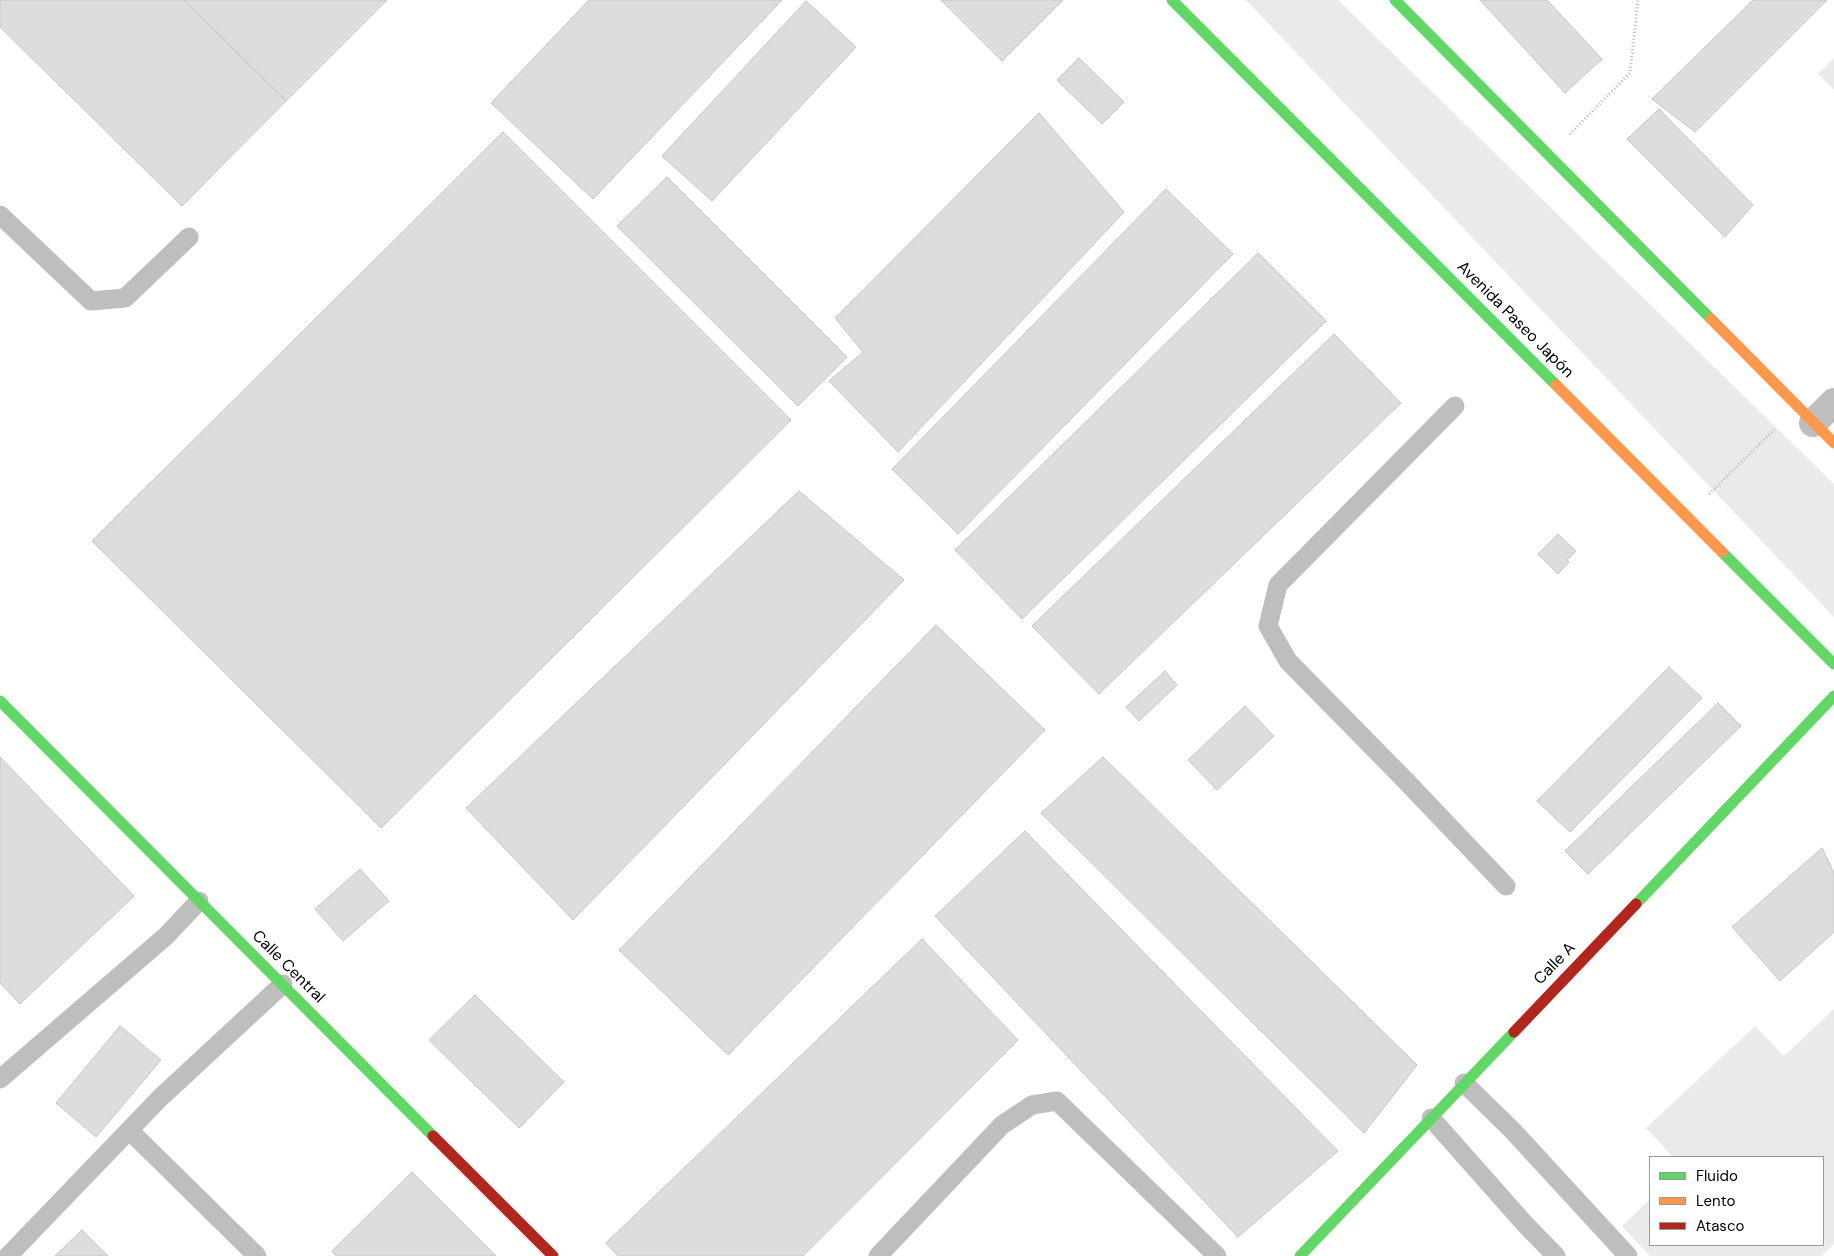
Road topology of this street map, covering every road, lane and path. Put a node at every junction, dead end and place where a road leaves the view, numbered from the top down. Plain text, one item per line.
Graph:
1 (1172, 0) edge
2 (1395, 0) edge
3 (1638, 0) edge
4 (1549, 155) junction
5 (0, 215) edge
6 (189, 237) dead end
7 (1834, 402) edge
8 (1455, 406) dead end
9 (1805, 415) junction
10 (1834, 443) edge
11 (1687, 516) junction
12 (1834, 664) edge
13 (1834, 696) edge
14 (0, 701) edge
15 (1506, 886) dead end
16 (199, 900) junction
17 (283, 984) junction
18 (0, 1079) edge
19 (1464, 1083) junction
20 (1431, 1118) junction
21 (129, 1130) junction
22 (8, 1256) edge
23 (256, 1256) edge
24 (553, 1256) edge
25 (878, 1256) edge
26 (1217, 1256) edge
27 (1300, 1256) edge
28 (1556, 1256) edge
29 (1628, 1256) edge

1 - 11 street, Avenida Paseo Japón
2 - 4 street
3 - 4 path
4 - 9 street
5 - 6 lane
7 - 9 street
8 - 15 lane
9 - 10 street
9 - 11 path
11 - 12 street, Avenida Paseo Japón
13 - 19 street, Calle A
14 - 16 street, Calle Central
16 - 17 street, Calle Central
16 - 18 lane
17 - 21 lane
17 - 24 street, Calle Central
19 - 20 street, Calle A
19 - 29 lane
20 - 27 street, Calle A
20 - 28 lane
21 - 22 lane
21 - 23 lane
25 - 26 lane

